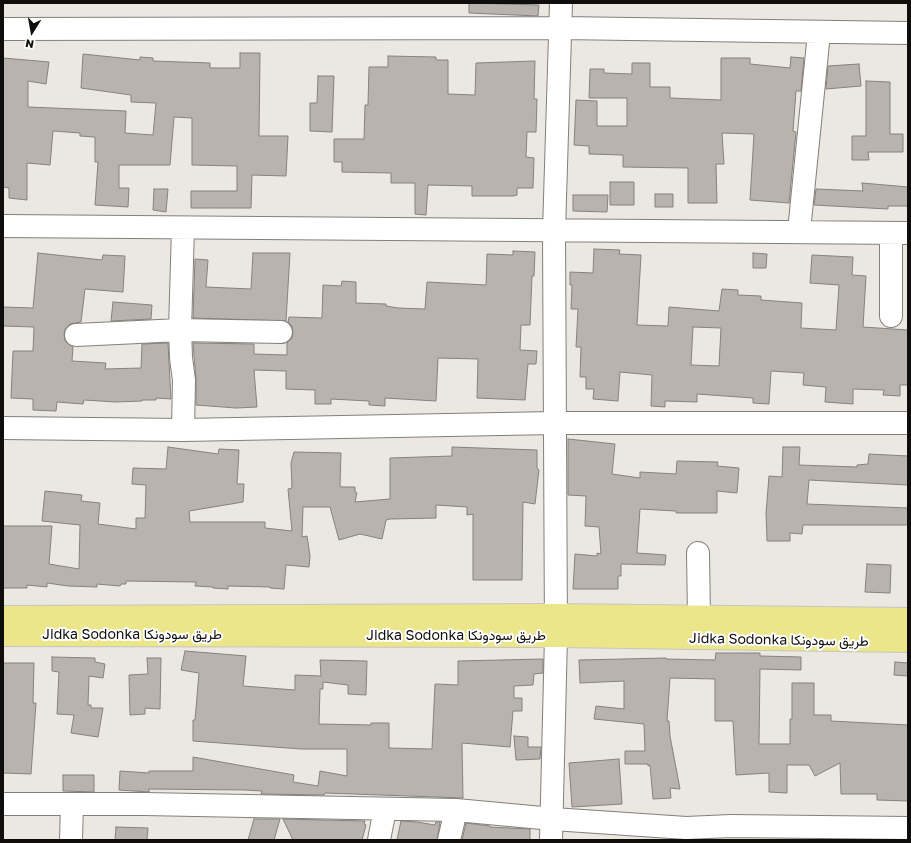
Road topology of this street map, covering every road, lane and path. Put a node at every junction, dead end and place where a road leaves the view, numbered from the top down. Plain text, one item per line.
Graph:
1 (562, 3) edge
2 (562, 28) junction
3 (3, 29) edge
4 (819, 33) junction
5 (908, 33) edge
6 (3, 226) edge
7 (183, 228) junction
8 (554, 231) junction
9 (798, 231) junction
10 (900, 233) edge
11 (891, 316) dead end
12 (180, 330) junction
13 (281, 332) dead end
14 (76, 335) dead end
15 (554, 423) junction
16 (908, 423) edge
17 (3, 428) edge
18 (183, 430) junction
19 (698, 552) dead end
20 (555, 615) junction
21 (699, 616) junction
22 (3, 617) edge
23 (908, 619) edge
24 (106, 626) junction
25 (3, 635) edge
26 (556, 636) junction
27 (908, 641) edge
28 (3, 804) edge
29 (72, 804) junction
30 (385, 809) junction
31 (456, 810) junction
32 (908, 828) edge
33 (552, 830) edge
34 (686, 834) edge
35 (837, 834) edge
36 (71, 840) edge
37 (379, 840) edge
38 (449, 840) edge

1 - 2 street
2 - 3 street
2 - 4 street
2 - 8 street
4 - 5 street
4 - 9 street
6 - 7 street
7 - 8 street
7 - 12 street
8 - 9 street
8 - 15 street
9 - 10 street
10 - 11 street
12 - 13 street
12 - 14 street
12 - 18 street
15 - 16 street
15 - 18 street
15 - 20 street
17 - 18 street
19 - 21 street
20 - 21 main road, Jidka Sodonka طريق سودونكا
20 - 24 main road, Jidka Sodonka طريق سودونكا
20 - 26 street
21 - 23 main road, Jidka Sodonka طريق سودونكا
22 - 24 main road, Jidka Sodonka طريق سودونكا
24 - 25 main road, Jidka Sodonka طريق سودونكا
24 - 26 main road, Jidka Sodonka طريق سودونكا
26 - 27 main road, Jidka Sodonka طريق سودونكا
26 - 33 street
28 - 29 street
29 - 30 street
29 - 36 street
30 - 31 street
30 - 37 street
31 - 33 street
31 - 38 street
32 - 35 street
33 - 34 street
34 - 35 street

